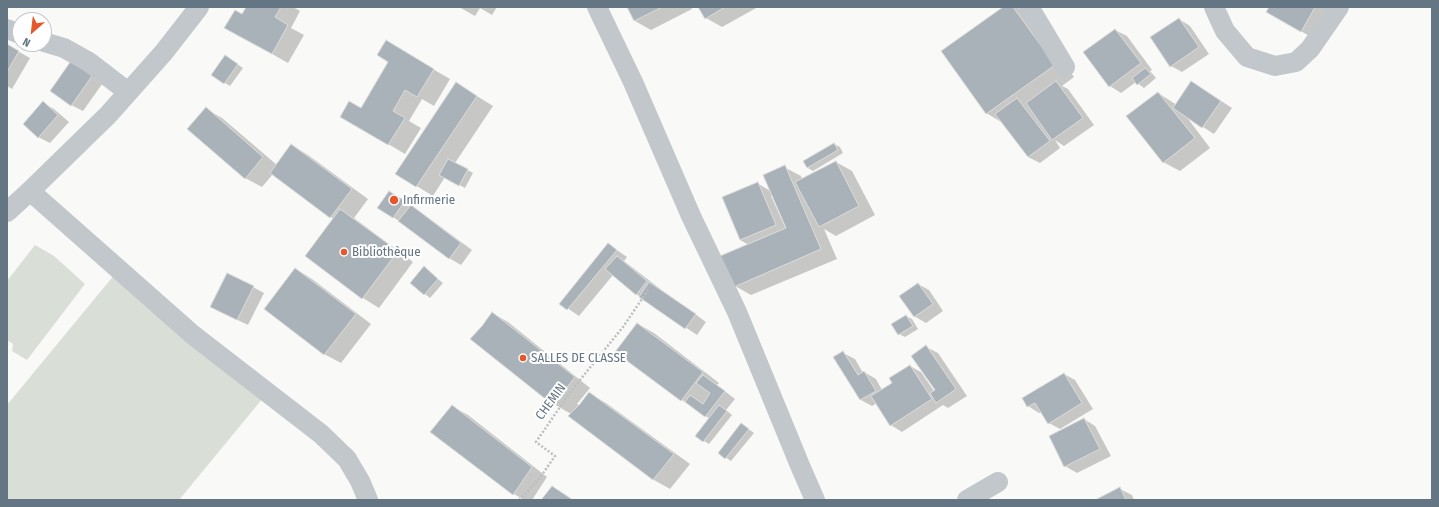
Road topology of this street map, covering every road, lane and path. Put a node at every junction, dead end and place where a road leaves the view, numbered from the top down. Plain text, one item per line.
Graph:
1 (199, 7) edge
2 (597, 7) edge
3 (1029, 7) edge
4 (1214, 7) edge
5 (1339, 7) edge
6 (52, 44) edge
7 (1065, 67) dead end
8 (128, 92) junction
9 (15, 201) edge
10 (648, 290) dead end
11 (998, 482) dead end
12 (368, 500) edge
13 (519, 500) edge
14 (815, 500) edge
15 (967, 500) edge

1 - 8 street
2 - 14 street
3 - 7 street
4 - 5 street
6 - 8 street
8 - 9 street
9 - 12 street
10 - 13 path, CHEMIN
11 - 15 street

